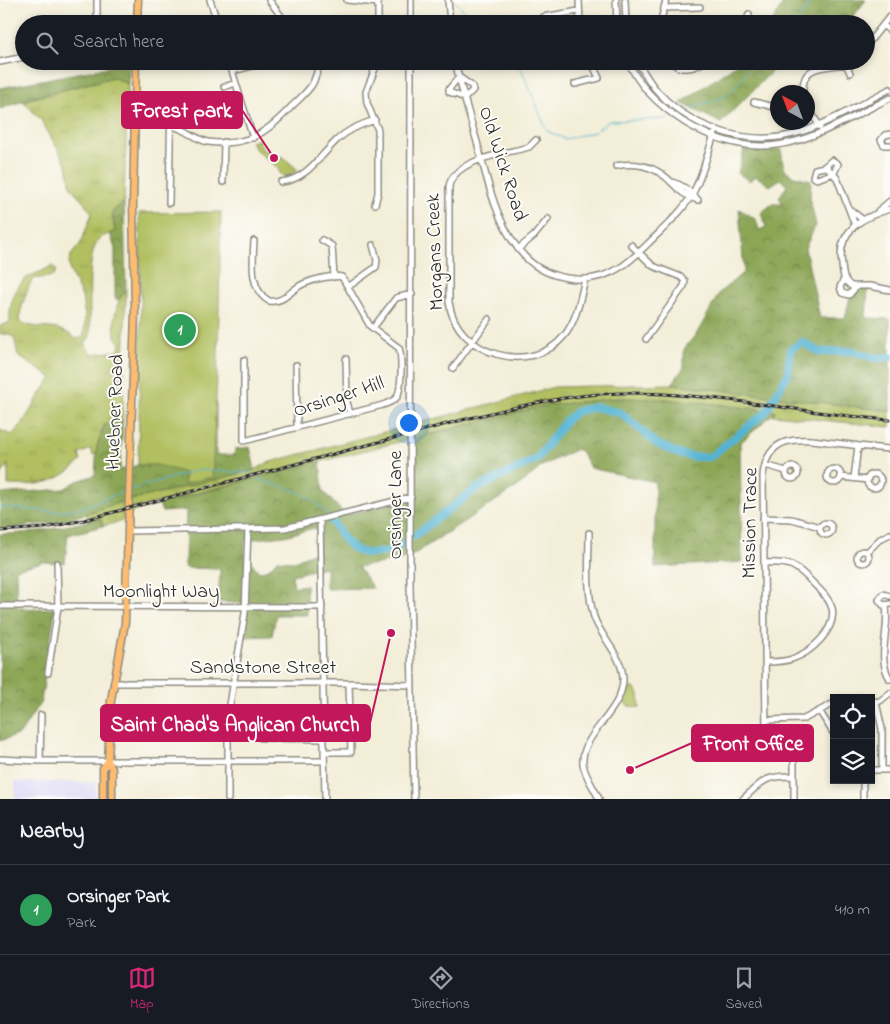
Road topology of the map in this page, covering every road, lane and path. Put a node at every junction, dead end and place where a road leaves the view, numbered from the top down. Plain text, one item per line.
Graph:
1 (97, 0) edge
2 (138, 0) edge
3 (210, 0) edge
4 (269, 0) edge
5 (347, 0) edge
6 (412, 0) edge
7 (448, 0) edge
8 (579, 0) edge
9 (616, 0) edge
10 (624, 0) edge
11 (666, 0) edge
12 (378, 2) edge
13 (700, 7) dead end
14 (664, 8) junction
15 (579, 11) junction
16 (97, 15) edge
17 (137, 15) edge
18 (215, 15) edge
19 (280, 15) edge
20 (378, 15) edge
21 (412, 15) edge
22 (449, 15) edge
23 (555, 15) edge
24 (579, 15) edge
25 (617, 15) edge
26 (625, 15) edge
27 (662, 15) edge
28 (890, 16) edge
29 (883, 25) junction
30 (890, 31) edge
31 (875, 35) edge
32 (15, 59) edge
33 (0, 62) edge
34 (136, 70) edge
35 (236, 70) edge
36 (317, 70) edge
37 (375, 70) edge
38 (411, 70) edge
39 (457, 70) edge
40 (595, 70) edge
41 (634, 70) edge
42 (643, 70) edge
43 (814, 70) edge
44 (850, 70) edge
45 (232, 71) joint
46 (850, 73) dead end
47 (459, 77) junction
48 (236, 84) junction
49 (575, 84) dead end
50 (804, 85) edge
51 (224, 87) dead end
52 (890, 89) edge
53 (171, 95) dead end
54 (465, 98) junction
55 (890, 98) edge
56 (754, 102) dead end
57 (770, 106) edge
58 (815, 118) edge
59 (375, 120) junction
60 (819, 125) junction
61 (170, 126) junction
62 (716, 130) junction
63 (823, 132) junction
64 (890, 134) edge
65 (713, 136) junction
66 (253, 138) junction
67 (536, 140) dead end
68 (224, 142) junction
69 (890, 145) edge
70 (482, 160) junction
71 (616, 166) dead end
72 (826, 166) junction
73 (834, 173) junction
74 (223, 182) dead end
75 (280, 182) dead end
76 (691, 196) junction
77 (890, 201) edge
78 (169, 203) dead end
79 (375, 204) dead end
80 (850, 209) junction
81 (890, 209) edge
82 (878, 211) junction
83 (548, 219) dead end
84 (862, 219) junction
85 (855, 225) junction
86 (322, 240) dead end
87 (254, 241) dead end
88 (373, 245) dead end
89 (631, 245) dead end
90 (518, 249) junction
91 (638, 253) junction
92 (334, 276) junction
93 (585, 279) junction
94 (844, 279) junction
95 (348, 287) junction
96 (856, 287) junction
97 (890, 290) edge
98 (412, 294) junction
99 (489, 319) dead end
100 (372, 328) junction
101 (646, 339) dead end
102 (472, 343) junction
103 (346, 359) dead end
104 (244, 360) dead end
105 (296, 365) dead end
106 (453, 368) dead end
107 (350, 414) junction
108 (297, 428) junction
109 (858, 446) junction
110 (890, 449) edge
111 (764, 465) junction
112 (786, 471) dead end
113 (841, 477) dead end
114 (854, 478) junction
115 (868, 480) dead end
116 (411, 497) junction
117 (763, 518) junction
118 (320, 520) junction
119 (820, 527) dead end
120 (248, 529) junction
121 (128, 531) junction
122 (589, 533) dead end
123 (890, 534) edge
124 (867, 552) dead end
125 (57, 563) dead end
126 (764, 563) junction
127 (890, 596) edge
128 (888, 605) edge
129 (0, 606) edge
130 (58, 607) junction
131 (126, 607) junction
132 (245, 607) junction
133 (322, 607) junction
134 (765, 662) junction
135 (48, 673) dead end
136 (890, 679) edge
137 (114, 683) junction
138 (323, 683) junction
139 (349, 683) junction
140 (234, 684) junction
141 (412, 686) junction
142 (890, 694) edge
143 (875, 701) edge
144 (830, 706) edge
145 (875, 708) edge
146 (820, 712) junction
147 (41, 715) dead end
148 (228, 717) junction
149 (766, 720) junction
150 (830, 728) edge
151 (766, 732) dead end
152 (324, 739) junction
153 (794, 749) dead end
154 (324, 752) junction
155 (0, 759) edge
156 (324, 761) junction
157 (40, 762) junction
158 (108, 762) junction
159 (227, 762) junction
160 (875, 770) edge
161 (882, 770) junction
162 (890, 770) edge
163 (794, 776) junction
164 (863, 784) edge
165 (103, 799) edge
166 (112, 799) edge
167 (228, 799) edge
168 (325, 799) edge
169 (414, 799) edge
170 (598, 799) edge
171 (743, 799) edge
172 (794, 799) edge
173 (863, 799) edge

1 - 16 street
2 - 17 main road
3 - 18 street
4 - 19 street
5 - 12 street
6 - 21 street
7 - 22 street
8 - 15 street
9 - 25 street
10 - 26 street
11 - 14 street
12 - 20 street
13 - 14 street
14 - 27 street
15 - 23 street
15 - 24 street
28 - 29 street
29 - 30 street
29 - 31 street
32 - 33 street
34 - 121 main road, Huebner Road
35 - 45 street
36 - 66 street
37 - 59 street
38 - 98 street, Orsinger Lane
39 - 47 street, Old Wick Road
40 - 49 street
41 - 65 street
42 - 62 street
43 - 50 street
44 - 46 street
45 - 48 street
47 - 54 street, Old Wick Road
47 - 54 street, Old Wick Road
47 - 54 street, Old Wick Road
48 - 51 street
48 - 66 street
52 - 60 street
53 - 61 street
54 - 70 street, Old Wick Road
55 - 63 street
56 - 57 street
58 - 60 street
59 - 75 street
59 - 79 street
60 - 62 street
60 - 63 street
61 - 68 street
61 - 78 street
62 - 65 street, Old Wick Road
63 - 65 street
64 - 69 street
65 - 76 street, Old Wick Road
66 - 68 street
67 - 70 street, Morgans Creek
68 - 74 street
70 - 90 street, Old Wick Road
70 - 102 street, Morgans Creek
71 - 76 street
72 - 73 street
72 - 73 street
72 - 73 street
73 - 80 street
76 - 91 street, Old Wick Road
77 - 82 street
80 - 84 street
80 - 85 street
81 - 82 street
82 - 84 street
83 - 90 street
84 - 85 street
85 - 94 street
86 - 92 street
87 - 92 street
88 - 95 street
89 - 91 street
90 - 93 street, Old Wick Road
91 - 93 street, Old Wick Road
91 - 101 street
92 - 95 street, Orsinger Hill
93 - 102 street, Morgans Creek
94 - 96 street
94 - 96 street
95 - 100 street, Orsinger Hill
96 - 97 street
98 - 100 street
98 - 116 street, Orsinger Lane
99 - 102 street
100 - 107 street, Orsinger Hill
102 - 106 street
103 - 107 street
104 - 108 street, Orsinger Hill
105 - 108 street
107 - 108 street, Orsinger Hill
109 - 110 street, Mission Trace
109 - 111 street, Mission Trace
109 - 114 street
111 - 112 street
111 - 117 street, Mission Trace
113 - 114 street
114 - 115 street
116 - 118 street
116 - 141 street, Orsinger Lane
117 - 119 street
117 - 126 street, Mission Trace
118 - 120 street
118 - 133 street
120 - 121 street
120 - 132 street
121 - 131 main road, Huebner Road
122 - 170 street
123 - 124 street
125 - 130 street
126 - 134 street, Mission Trace
126 - 134 street
127 - 128 street
128 - 136 street
129 - 130 street, Moonlight Way
130 - 131 street, Moonlight Way
130 - 135 street
131 - 132 street, Moonlight Way
131 - 137 main road, Huebner Road
132 - 133 street, Moonlight Way
132 - 140 street
133 - 138 street
134 - 149 street, Mission Trace
137 - 140 street, Sandstone Street
137 - 158 main road, Huebner Road
138 - 139 street, Sandstone Street
138 - 140 street, Sandstone Street
138 - 152 street
139 - 141 street, Sandstone Street
139 - 154 street
140 - 148 street
141 - 169 street, Orsinger Lane
142 - 143 street
144 - 146 street
145 - 161 street
146 - 149 street
146 - 150 street
147 - 157 street
148 - 152 street
148 - 159 street
149 - 151 street, Mission Trace
152 - 154 street
153 - 163 street
154 - 156 street
155 - 157 street
156 - 159 street
156 - 168 street
157 - 158 street
158 - 159 street
158 - 165 main road, Huebner Road
158 - 166 main road, Huebner Road
159 - 167 street
160 - 161 street
161 - 162 street
163 - 171 street
163 - 172 street
164 - 173 street

